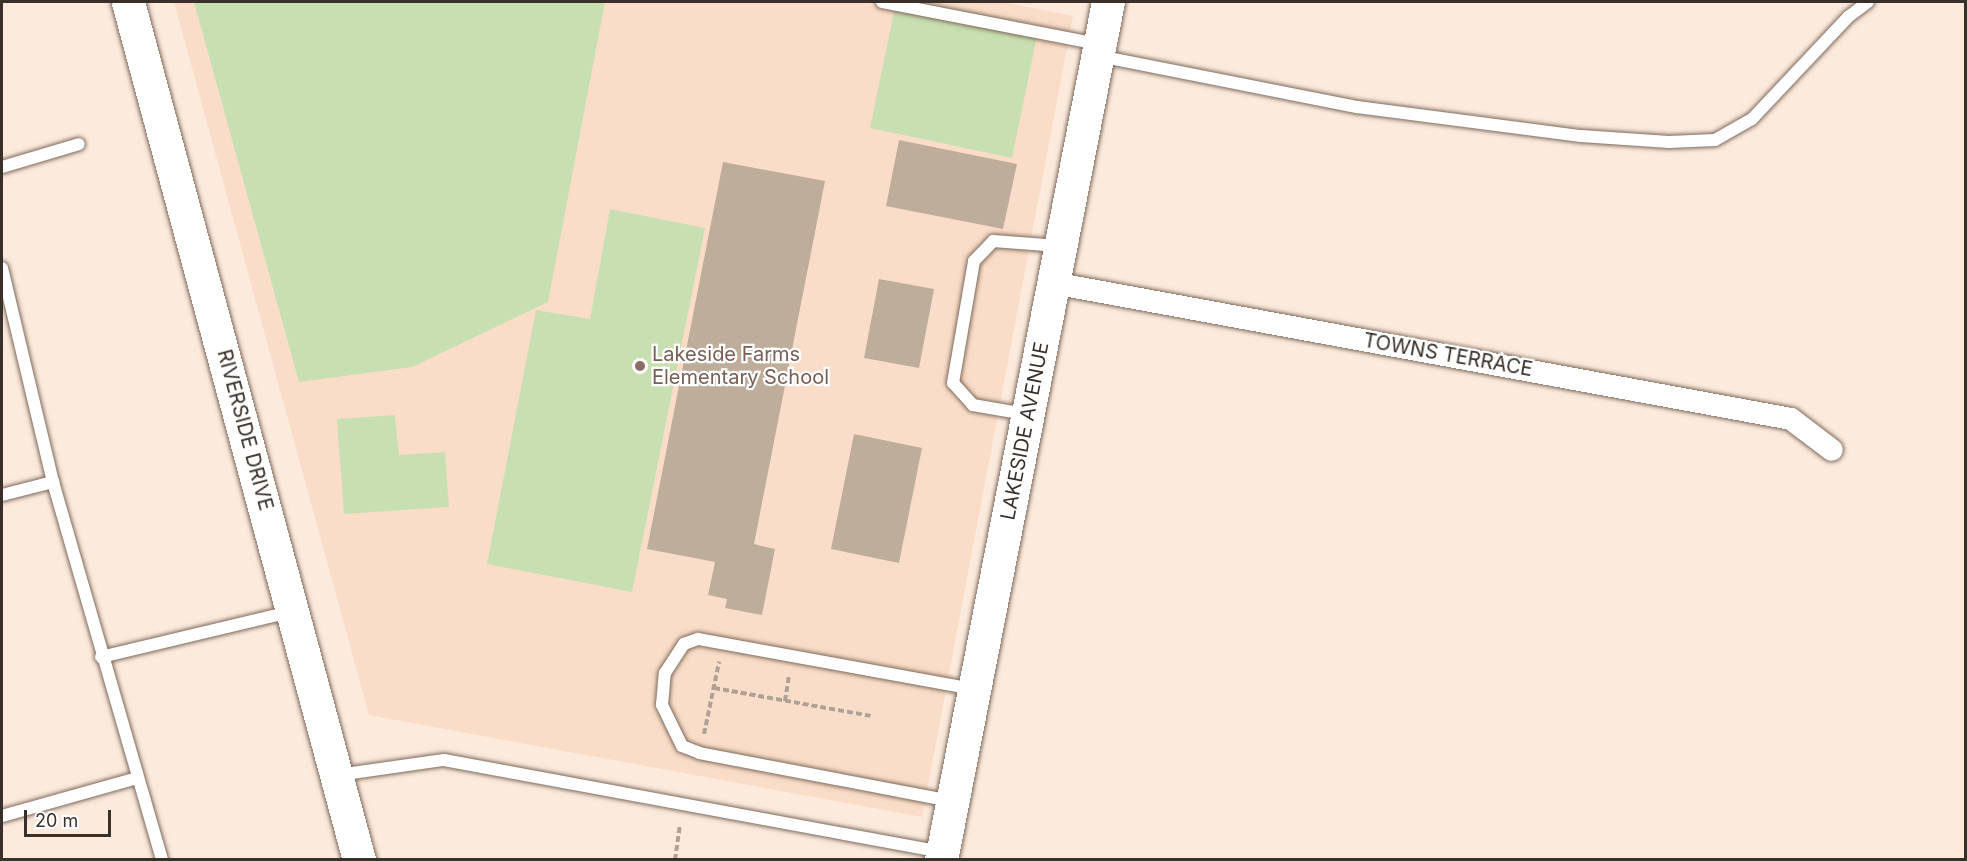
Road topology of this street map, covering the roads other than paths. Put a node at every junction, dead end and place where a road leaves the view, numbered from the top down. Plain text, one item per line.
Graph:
1 (128, 2) edge
2 (882, 2) edge
3 (1108, 2) edge
4 (1868, 2) edge
5 (1099, 50) junction
6 (79, 144) dead end
7 (2, 167) edge
8 (1060, 246) junction
9 (2, 268) edge
10 (1053, 283) junction
11 (1028, 415) junction
12 (1832, 450) dead end
13 (53, 482) junction
14 (2, 495) edge
15 (294, 611) junction
16 (101, 657) junction
17 (974, 690) junction
18 (337, 775) junction
19 (137, 778) junction
20 (952, 802) junction
21 (2, 816) edge
22 (942, 856) edge
23 (162, 860) edge
24 (359, 860) edge

1 - 15 main road, RIVERSIDE DRIVE
2 - 5 lane
3 - 5 main road, LAKESIDE AVENUE
4 - 5 lane
5 - 8 main road, LAKESIDE AVENUE
6 - 7 lane
8 - 10 main road, LAKESIDE AVENUE
8 - 11 lane
9 - 13 lane
10 - 11 main road, LAKESIDE AVENUE
10 - 12 street, TOWNS TERRACE
11 - 17 main road, LAKESIDE AVENUE
13 - 14 lane
13 - 16 lane
15 - 16 lane
15 - 18 main road, RIVERSIDE DRIVE
16 - 19 lane
17 - 20 main road, LAKESIDE AVENUE
17 - 20 lane
18 - 22 lane
18 - 24 main road, RIVERSIDE DRIVE
19 - 21 lane
19 - 23 lane
20 - 22 main road, LAKESIDE AVENUE

